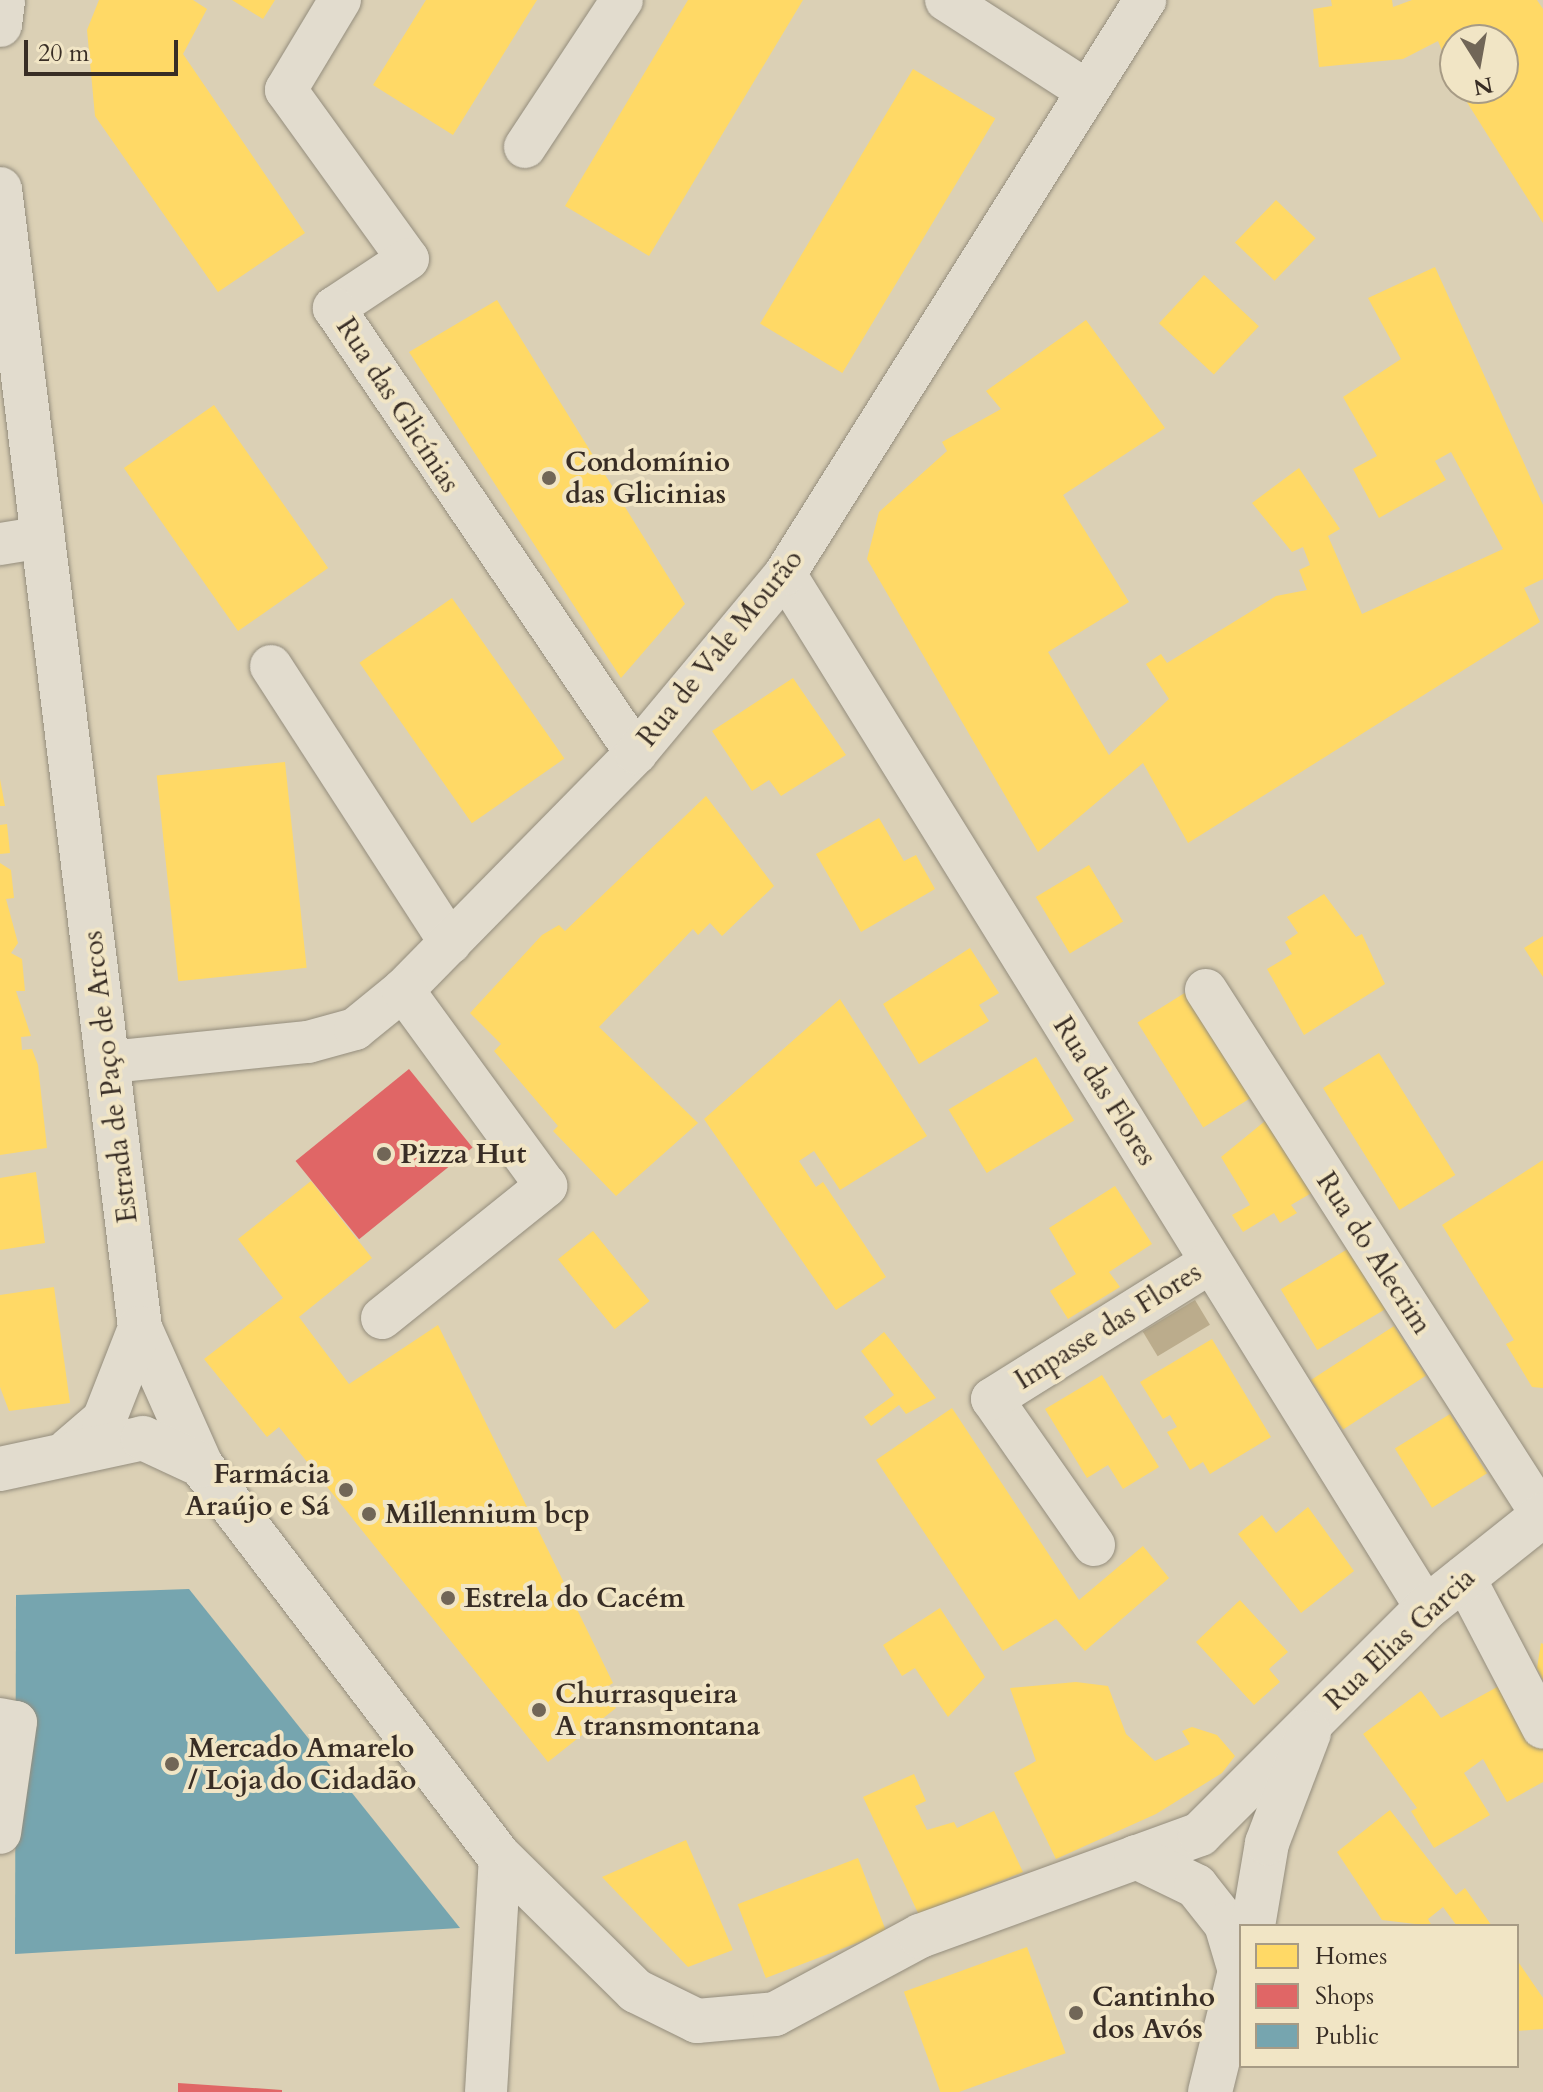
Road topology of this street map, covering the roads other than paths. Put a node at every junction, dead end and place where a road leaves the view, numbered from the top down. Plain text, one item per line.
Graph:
1 (3, 0) edge
2 (340, 0) edge
3 (622, 0) edge
4 (946, 0) edge
5 (1145, 0) edge
6 (0, 25) edge
7 (1087, 91) junction
8 (525, 147) dead end
9 (0, 189) edge
10 (43, 537) junction
11 (0, 544) edge
12 (785, 574) junction
13 (271, 666) dead end
14 (636, 753) junction
15 (450, 943) junction
16 (403, 990) junction
17 (1206, 990) dead end
18 (110, 1062) junction
19 (1211, 1262) junction
20 (382, 1318) dead end
21 (140, 1328) junction
22 (66, 1453) junction
23 (201, 1465) junction
24 (0, 1469) edge
25 (1542, 1515) edge
26 (1094, 1545) dead end
27 (1464, 1577) junction
28 (1426, 1608) junction
29 (0, 1719) edge
30 (1314, 1720) junction
31 (1543, 1728) edge
32 (0, 1833) edge
33 (500, 1857) junction
34 (1136, 1857) junction
35 (1253, 1924) edge
36 (1239, 1966) edge
37 (1239, 1973) edge
38 (486, 2092) edge
39 (1210, 2092) edge

1 - 6 street
2 - 14 street, Rua das Glicínias
3 - 8 street
4 - 7 street
5 - 7 street, Rua de Vale Mourão
7 - 12 street, Rua de Vale Mourão
9 - 10 street, Estrada de Paço de Arcos
10 - 11 street
10 - 18 street, Estrada de Paço de Arcos
12 - 14 street, Rua de Vale Mourão
12 - 19 street, Rua das Flores
13 - 15 street
14 - 15 street, Rua de Vale Mourão
15 - 16 street, Rua de Vale Mourão
16 - 18 street, Rua de Vale Mourão
16 - 20 street
17 - 25 street, Rua do Alecrim
18 - 21 street, Estrada de Paço de Arcos
19 - 26 street, Impasse das Flores
19 - 28 street, Rua das Flores
21 - 22 street
21 - 23 street, Estrada de Paço de Arcos
22 - 23 street
22 - 24 street
23 - 33 street, Estrada de Paço de Arcos
25 - 27 street, Rua Elias Garcia
27 - 28 street, Rua Elias Garcia
27 - 31 street
28 - 30 street, Rua Elias Garcia
29 - 32 street
30 - 34 street, Estrada de Paço de Arcos
30 - 35 street, Rua Elias Garcia
33 - 34 street, Estrada de Paço de Arcos
33 - 38 street
34 - 36 street
37 - 39 street

